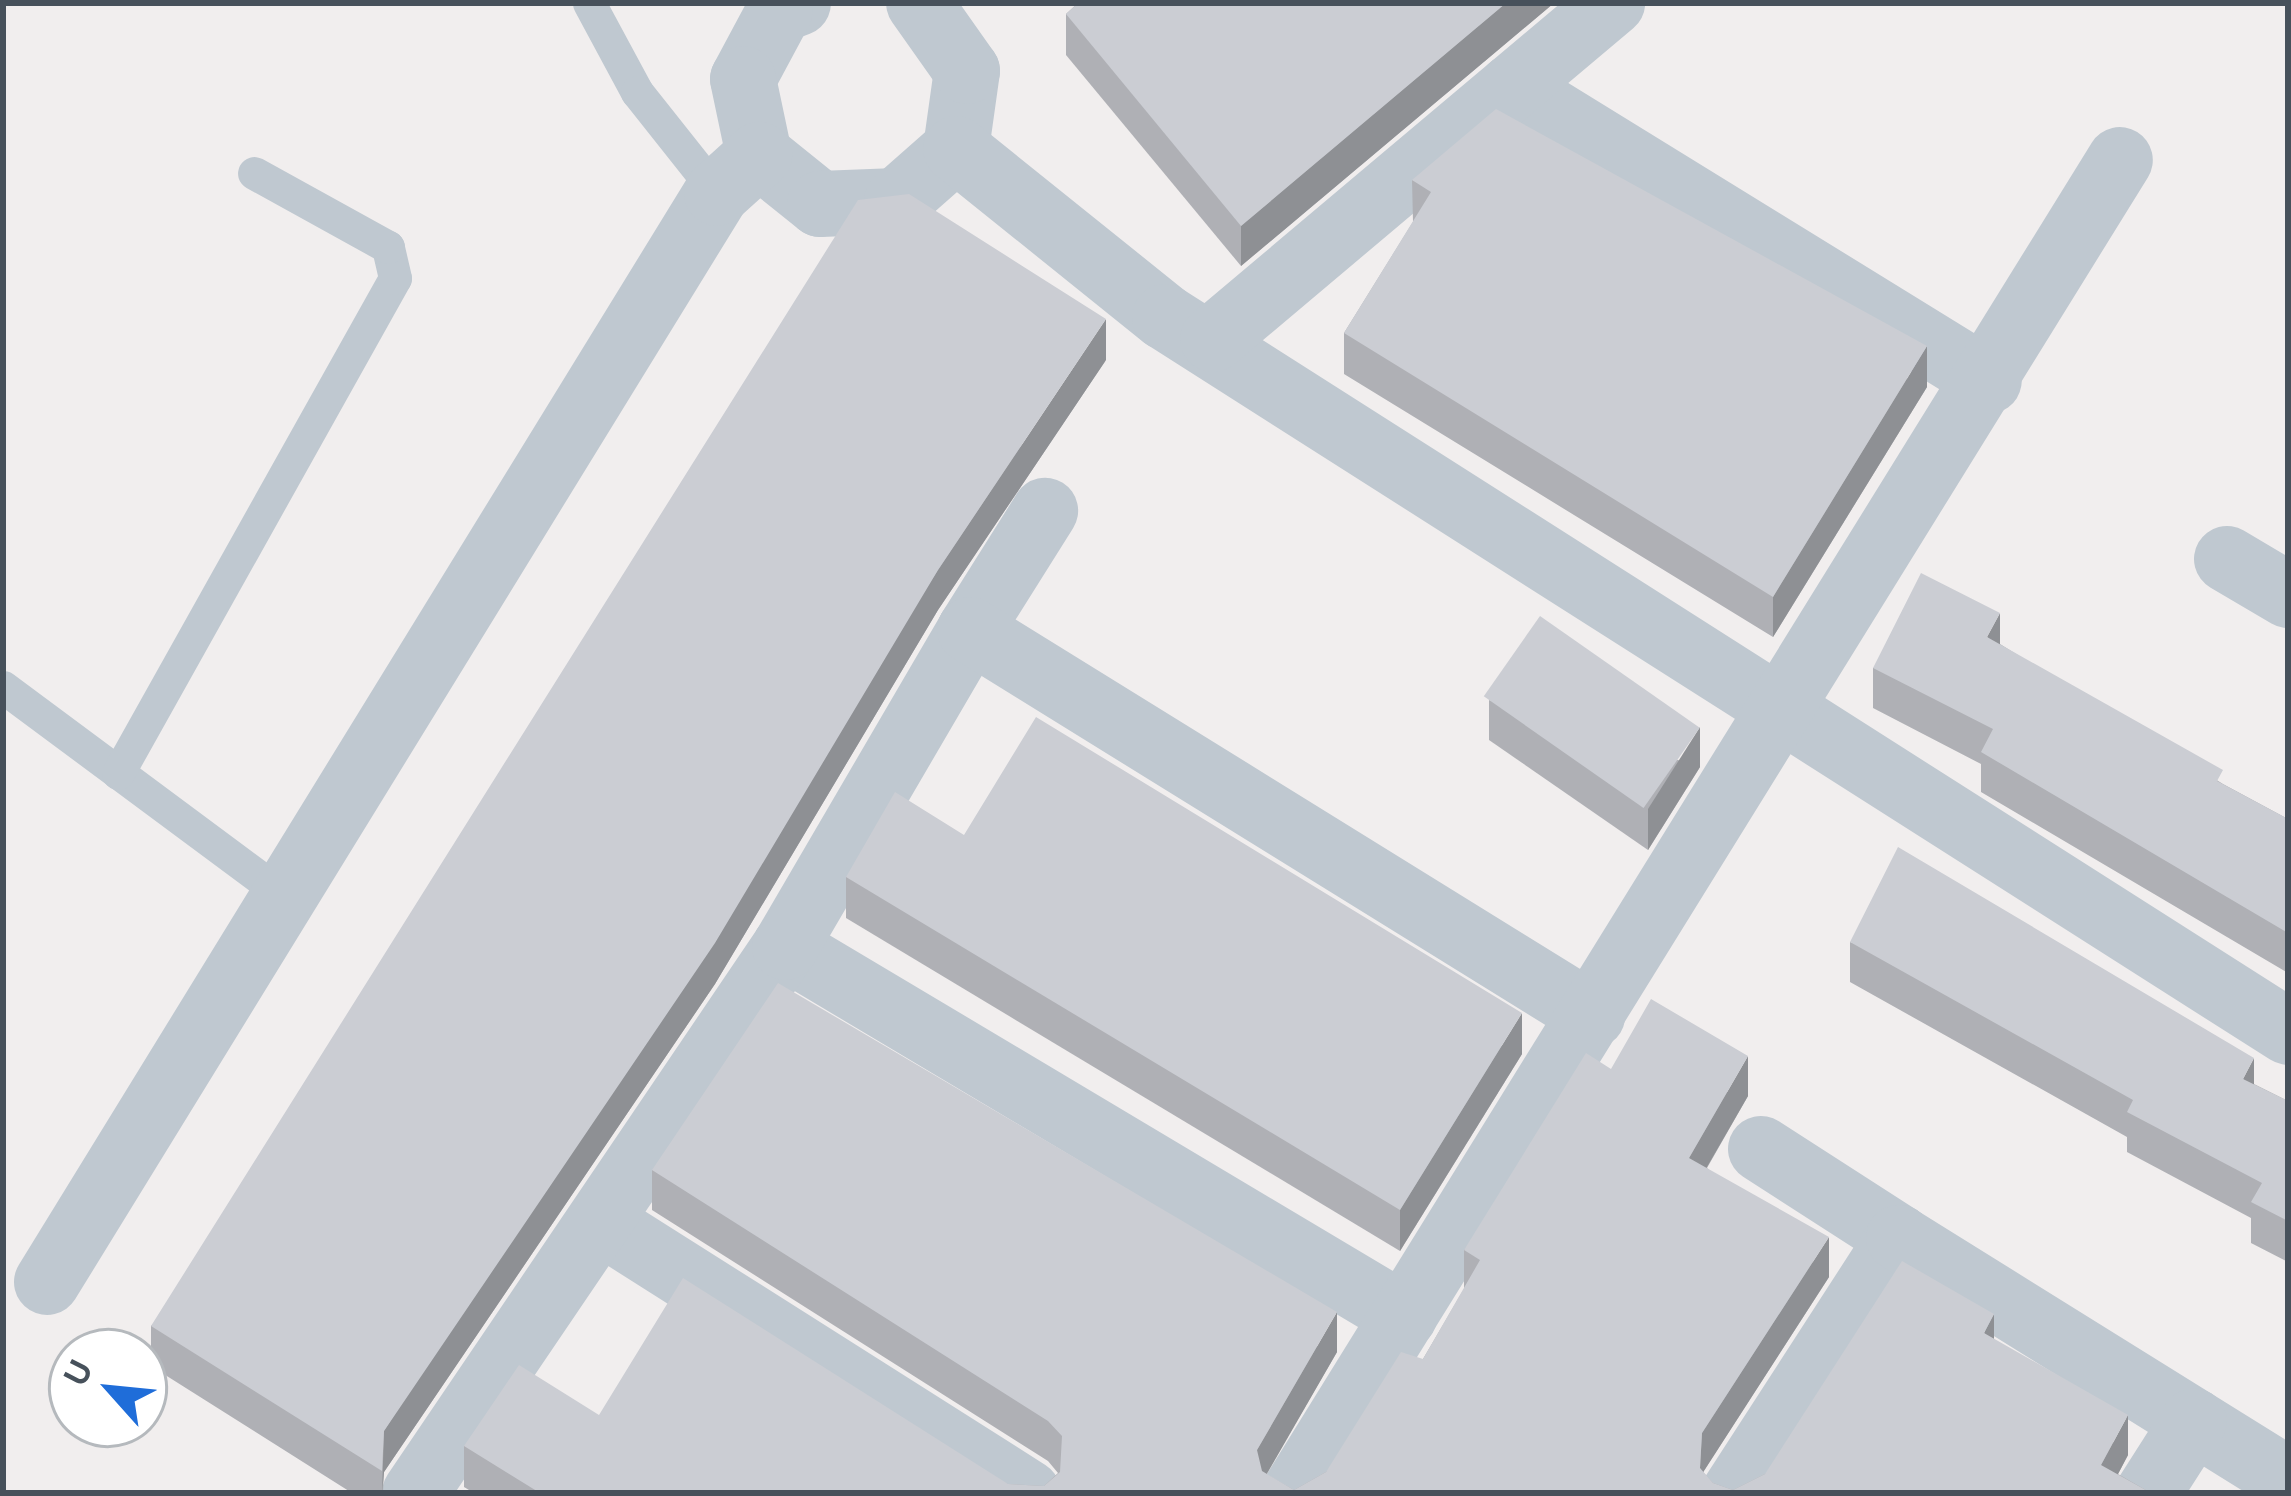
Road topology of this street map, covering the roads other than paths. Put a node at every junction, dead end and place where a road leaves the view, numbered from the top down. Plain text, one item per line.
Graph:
1 (589, 3) edge
2 (1612, 3) edge
3 (924, 4) edge
4 (784, 5) edge
5 (1511, 87) junction
6 (956, 149) junction
7 (2120, 160) dead end
8 (254, 173) dead end
9 (738, 174) junction
10 (1213, 339) junction
11 (1989, 381) junction
12 (1045, 511) dead end
13 (2227, 559) dead end
14 (2288, 595) edge
15 (970, 630) junction
16 (3, 687) edge
17 (1784, 707) junction
18 (118, 773) junction
19 (283, 895) junction
20 (785, 947) junction
21 (1592, 1015) junction
22 (2288, 1031) edge
23 (1760, 1148) dead end
24 (602, 1223) junction
25 (1899, 1238) junction
26 (47, 1282) dead end
27 (1404, 1316) junction
28 (2194, 1421) junction
29 (2288, 1480) edge
30 (415, 1493) edge
31 (1028, 1493) edge
32 (1294, 1493) edge
33 (1734, 1493) edge
34 (2148, 1493) edge

1 - 9 lane
2 - 5 street
3 - 6 street
4 - 9 street
5 - 10 street
5 - 11 street
6 - 9 street
6 - 10 street
7 - 11 street
8 - 18 lane
9 - 19 street
10 - 17 street
11 - 17 street
12 - 15 street
13 - 14 street
15 - 20 street
15 - 21 street
16 - 18 lane
17 - 21 street
17 - 22 street
18 - 19 lane
19 - 26 street
20 - 24 street
20 - 27 street
21 - 27 street
23 - 25 street
24 - 30 street
24 - 31 street
25 - 28 street
25 - 33 street
27 - 32 street
28 - 29 street
28 - 34 street

